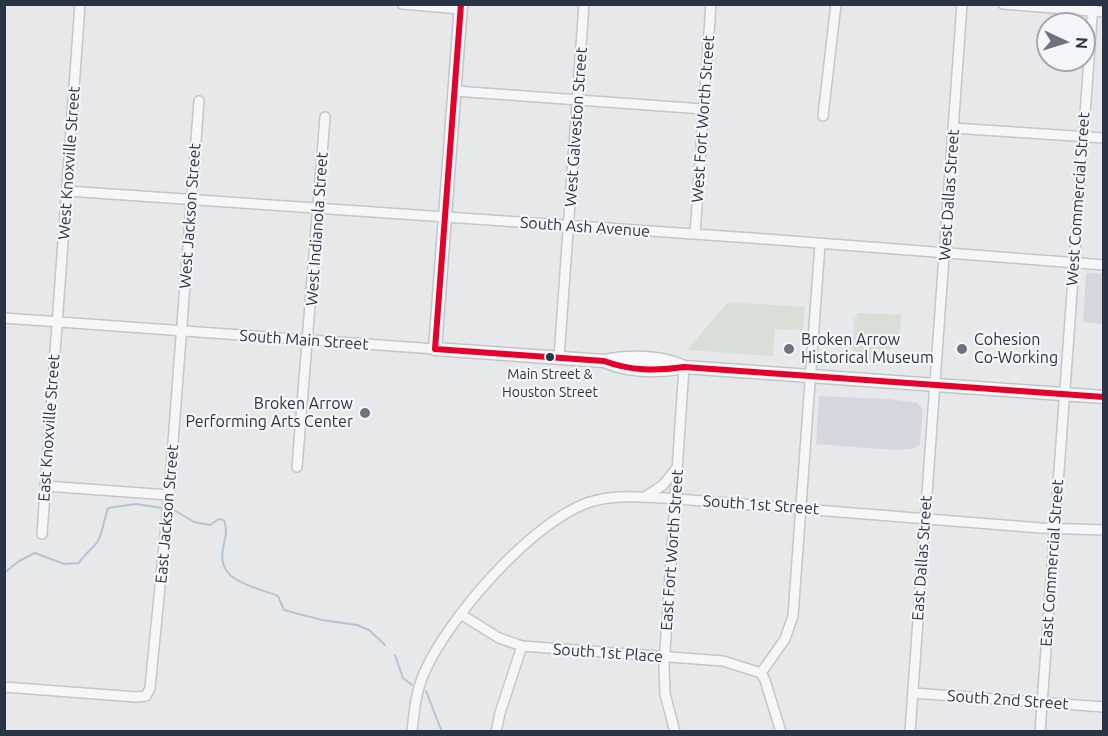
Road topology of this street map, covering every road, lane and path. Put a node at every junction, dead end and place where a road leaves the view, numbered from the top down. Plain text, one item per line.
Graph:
1 (80, 4) edge
2 (402, 4) edge
3 (584, 4) edge
4 (711, 4) edge
5 (836, 4) edge
6 (962, 4) edge
7 (1003, 4) edge
8 (461, 7) edge
9 (1092, 8) edge
10 (1104, 12) edge
11 (455, 91) junction
12 (199, 100) dead end
13 (578, 100) junction
14 (703, 109) junction
15 (823, 116) dead end
16 (325, 117) dead end
17 (954, 128) junction
18 (1083, 137) junction
19 (1104, 138) edge
20 (67, 191) junction
21 (192, 200) junction
22 (318, 207) junction
23 (446, 217) junction
24 (568, 226) junction
25 (695, 234) junction
26 (820, 244) junction
27 (944, 254) junction
28 (1073, 263) junction
29 (1104, 265) edge
30 (4, 318) edge
31 (57, 322) junction
32 (182, 332) junction
33 (309, 341) junction
34 (435, 349) junction
35 (559, 358) junction
36 (684, 367) junction
37 (810, 376) junction
38 (935, 385) junction
39 (1064, 394) junction
40 (1104, 397) edge
41 (297, 467) dead end
42 (677, 467) junction
43 (45, 486) junction
44 (169, 495) junction
45 (645, 498) junction
46 (675, 499) junction
47 (801, 508) junction
48 (925, 519) junction
49 (1054, 528) junction
50 (1104, 530) edge
51 (42, 534) dead end
52 (462, 615) junction
53 (522, 646) junction
54 (664, 657) junction
55 (761, 674) junction
56 (4, 687) edge
57 (913, 693) junction
58 (1042, 703) junction
59 (1104, 707) edge
60 (412, 732) edge
61 (496, 732) edge
62 (675, 732) edge
63 (781, 732) edge
64 (910, 732) edge
65 (1040, 732) edge

1 - 20 street, West Knoxville Street
2 - 8 street
3 - 13 street, West Galveston Street
4 - 14 street, West Fort Worth Street
5 - 15 street
6 - 17 street, West Dallas Street
7 - 9 street
8 - 11 main road
9 - 10 street
9 - 18 street, West Commercial Street
11 - 13 street
11 - 23 main road
12 - 21 street, West Jackson Street
13 - 14 street
13 - 24 street, West Galveston Street
14 - 25 street, West Fort Worth Street
16 - 22 street, West Indianola Street
17 - 18 street
17 - 27 street, West Dallas Street
18 - 19 street
18 - 28 street, West Commercial Street
20 - 21 street, South Ash Avenue
20 - 31 street, West Knoxville Street
21 - 22 street, South Ash Avenue
21 - 32 street, West Jackson Street
22 - 23 street, South Ash Avenue
22 - 33 street, West Indianola Street
23 - 24 street, South Ash Avenue
23 - 34 main road
24 - 25 street, South Ash Avenue
24 - 35 street, West Galveston Street
25 - 26 street, South Ash Avenue
26 - 27 street, South Ash Avenue
26 - 37 street
27 - 28 street, South Ash Avenue
27 - 38 street, West Dallas Street
28 - 29 street, South Ash Avenue
28 - 39 street, West Commercial Street
30 - 31 street, South Main Street
31 - 32 street, South Main Street
31 - 43 street, East Knoxville Street
32 - 33 street, South Main Street
32 - 44 street, East Jackson Street
33 - 34 street, South Main Street
33 - 41 street, West Indianola Street
34 - 35 main road, South Main Street
35 - 36 main road, South Main Street
36 - 37 main road, South Main Street
36 - 42 street, East Fort Worth Street
37 - 38 main road, South Main Street
37 - 47 street
38 - 39 main road, South Main Street
38 - 48 street, East Dallas Street
39 - 40 main road, South Main Street
39 - 49 street, East Commercial Street
42 - 45 street
42 - 46 street, East Fort Worth Street
43 - 44 street
43 - 51 street, East Knoxville Street
44 - 56 street, East Jackson Street
45 - 46 street, South 1st Street
45 - 52 street, South 1st Street
46 - 47 street, South 1st Street
46 - 54 street, East Fort Worth Street
47 - 48 street, South 1st Street
47 - 55 street
48 - 49 street, South 1st Street
48 - 57 street, East Dallas Street
49 - 50 street, South 1st Street
49 - 58 street, East Commercial Street
52 - 53 street, South 1st Place
52 - 60 street, South 1st Street
53 - 54 street, South 1st Place
53 - 61 street
54 - 55 street, South 1st Place
54 - 62 street, East Fort Worth Street
55 - 63 street
57 - 58 street, South 2nd Street
57 - 64 street, East Dallas Street
58 - 59 street, South 2nd Street
58 - 65 street, East Commercial Street

